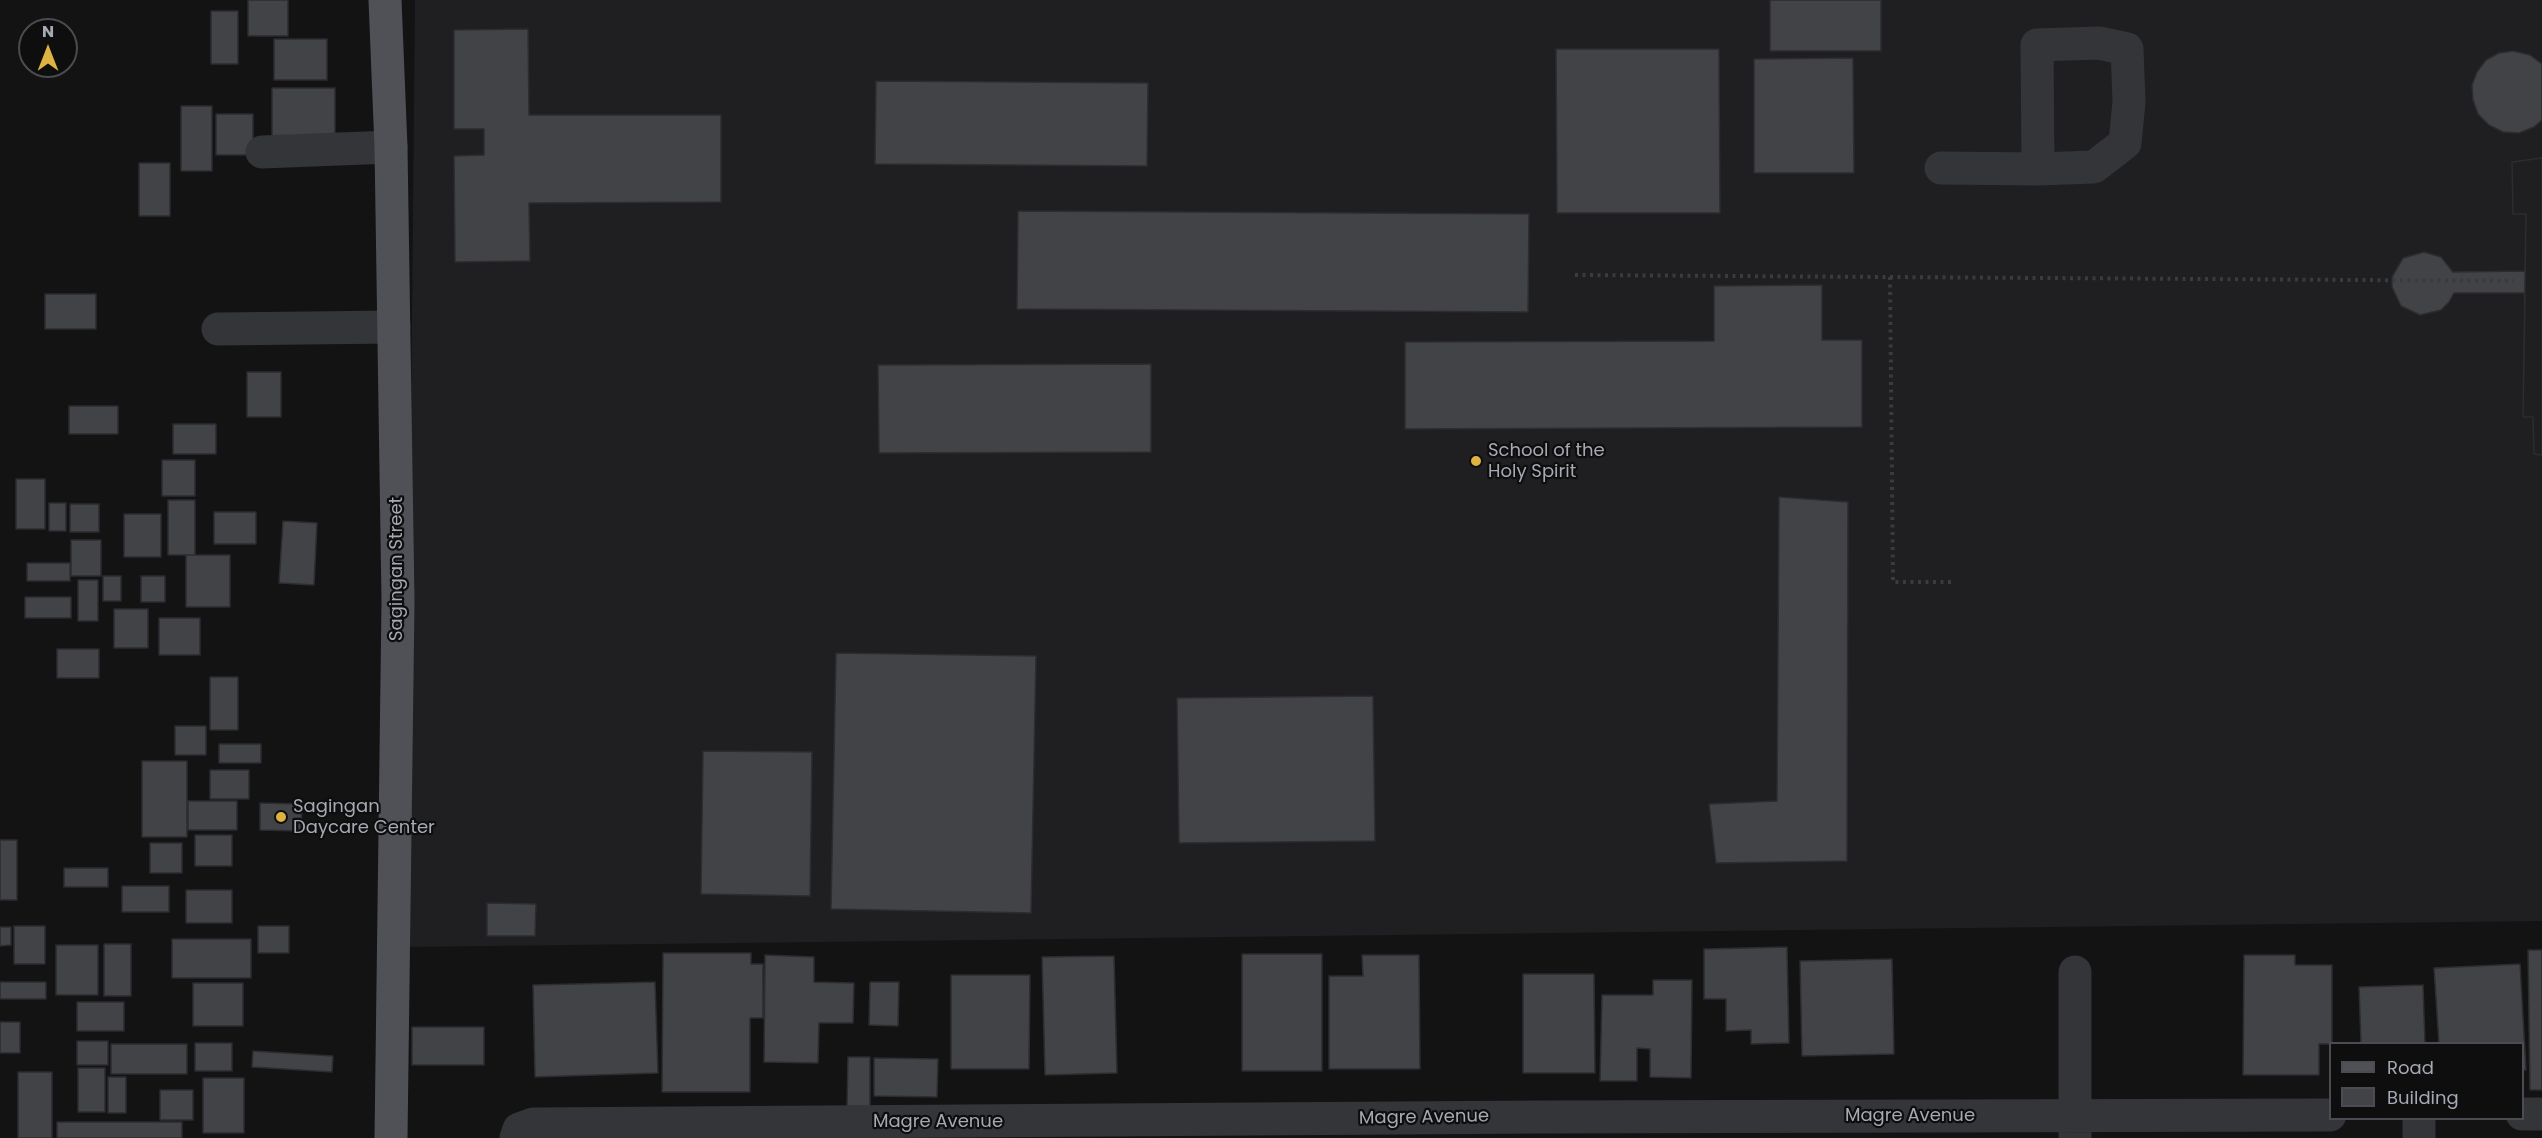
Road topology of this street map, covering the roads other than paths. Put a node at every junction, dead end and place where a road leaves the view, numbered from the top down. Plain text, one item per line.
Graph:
1 (385, 0) edge
2 (391, 147) junction
3 (262, 152) dead end
4 (1941, 168) dead end
5 (2038, 169) dead end
6 (394, 327) junction
7 (218, 328) dead end
8 (2075, 972) dead end
9 (2524, 1114) edge
10 (2542, 1114) edge
11 (2329, 1115) edge
12 (2419, 1120) edge
13 (1540, 1127) edge
14 (2074, 1127) edge
15 (1193, 1129) edge
16 (839, 1130) edge
17 (518, 1134) edge
18 (391, 1138) edge
19 (2419, 1138) edge

1 - 2 main road, Sagingan Street
2 - 3 street
2 - 6 main road, Sagingan Street
4 - 5 street
6 - 7 street
6 - 18 main road, Sagingan Street
8 - 14 street
9 - 10 street
11 - 14 street, Magre Avenue
12 - 19 street
13 - 14 street, Magre Avenue
13 - 15 street, Magre Avenue
15 - 16 street, Magre Avenue
16 - 17 street, Magre Avenue

